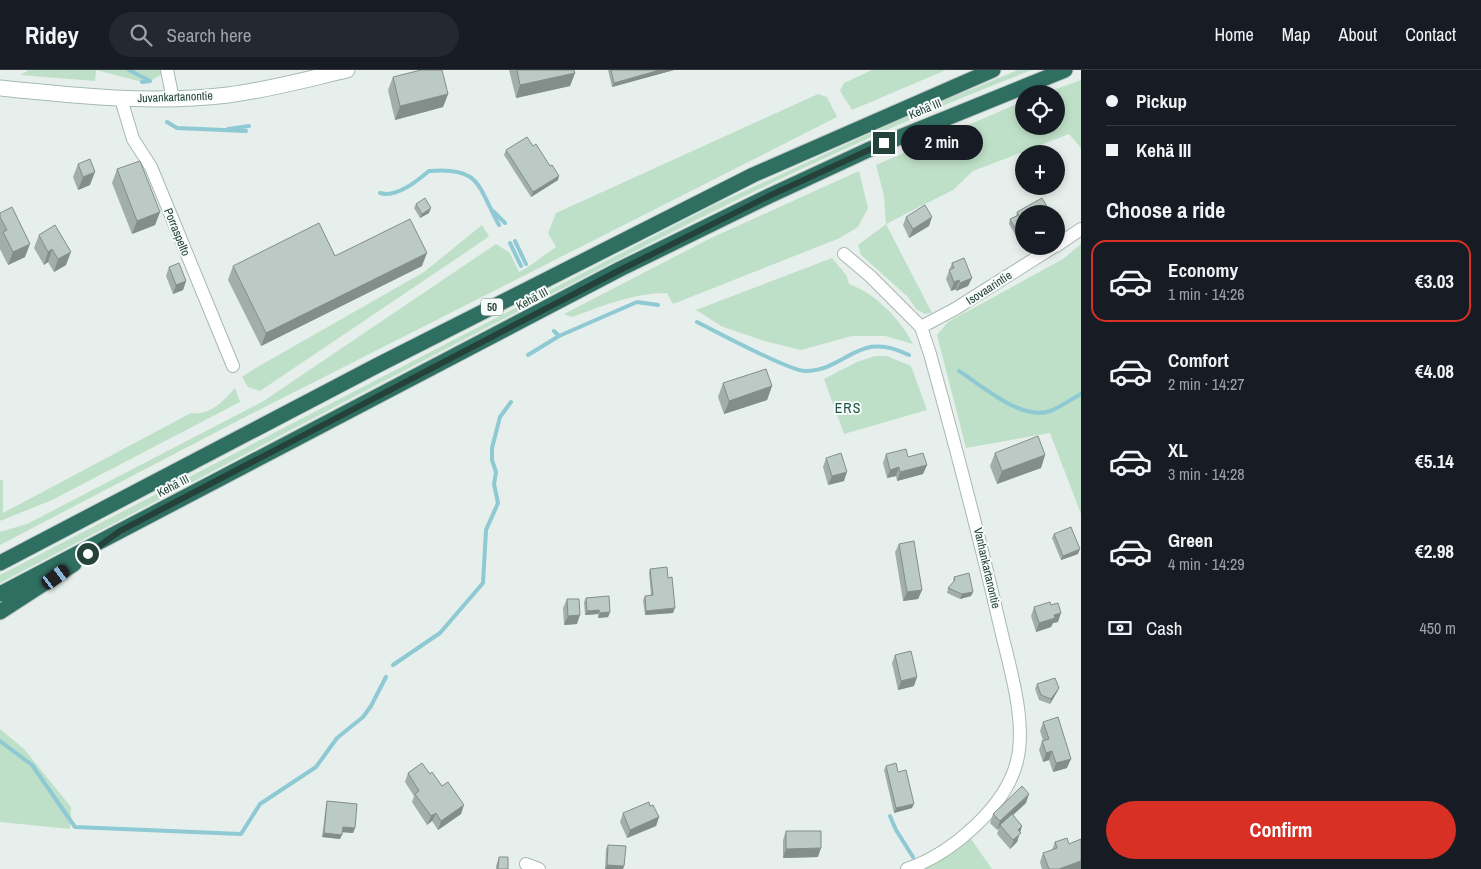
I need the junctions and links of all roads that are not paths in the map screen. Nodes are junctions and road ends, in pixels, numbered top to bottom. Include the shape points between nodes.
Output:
1 (167, 70) edge
2 (347, 70) edge
3 (993, 70) edge
4 (1064, 70) edge
5 (0, 88) edge
6 (121, 98) junction
7 (173, 99) junction
8 (1081, 229) edge
9 (1065, 240) edge
10 (844, 254) dead end
11 (1042, 255) edge
12 (921, 327) junction
13 (233, 366) dead end
14 (120, 531) junction
15 (0, 563) edge
16 (0, 594) edge
17 (0, 612) edge
18 (526, 864) dead end
19 (539, 869) edge
20 (908, 869) edge

1 - 7 street
2 - 7 main road, Juvankartanontie via 239,93
3 - 15 highway, Kehä III / 50 via 753,174
4 - 14 highway, Kehä III / 50 via 877,146 769,196 620,270
5 - 6 main road, Juvankartanontie
6 - 7 main road, Juvankartanontie
6 - 13 street, Porraspelto via 133,139 151,167
8 - 9 street, Isovaarintie
10 - 12 street, Vanhankartanontie
11 - 12 street, Isovaarintie via 955,310
12 - 20 street, Vanhankartanontie via 976,521 1012,676 1020,732 1018,760 1008,785 989,811 967,834 920,865
14 - 16 highway, Kehä III / 50
14 - 17 highway
18 - 19 street

